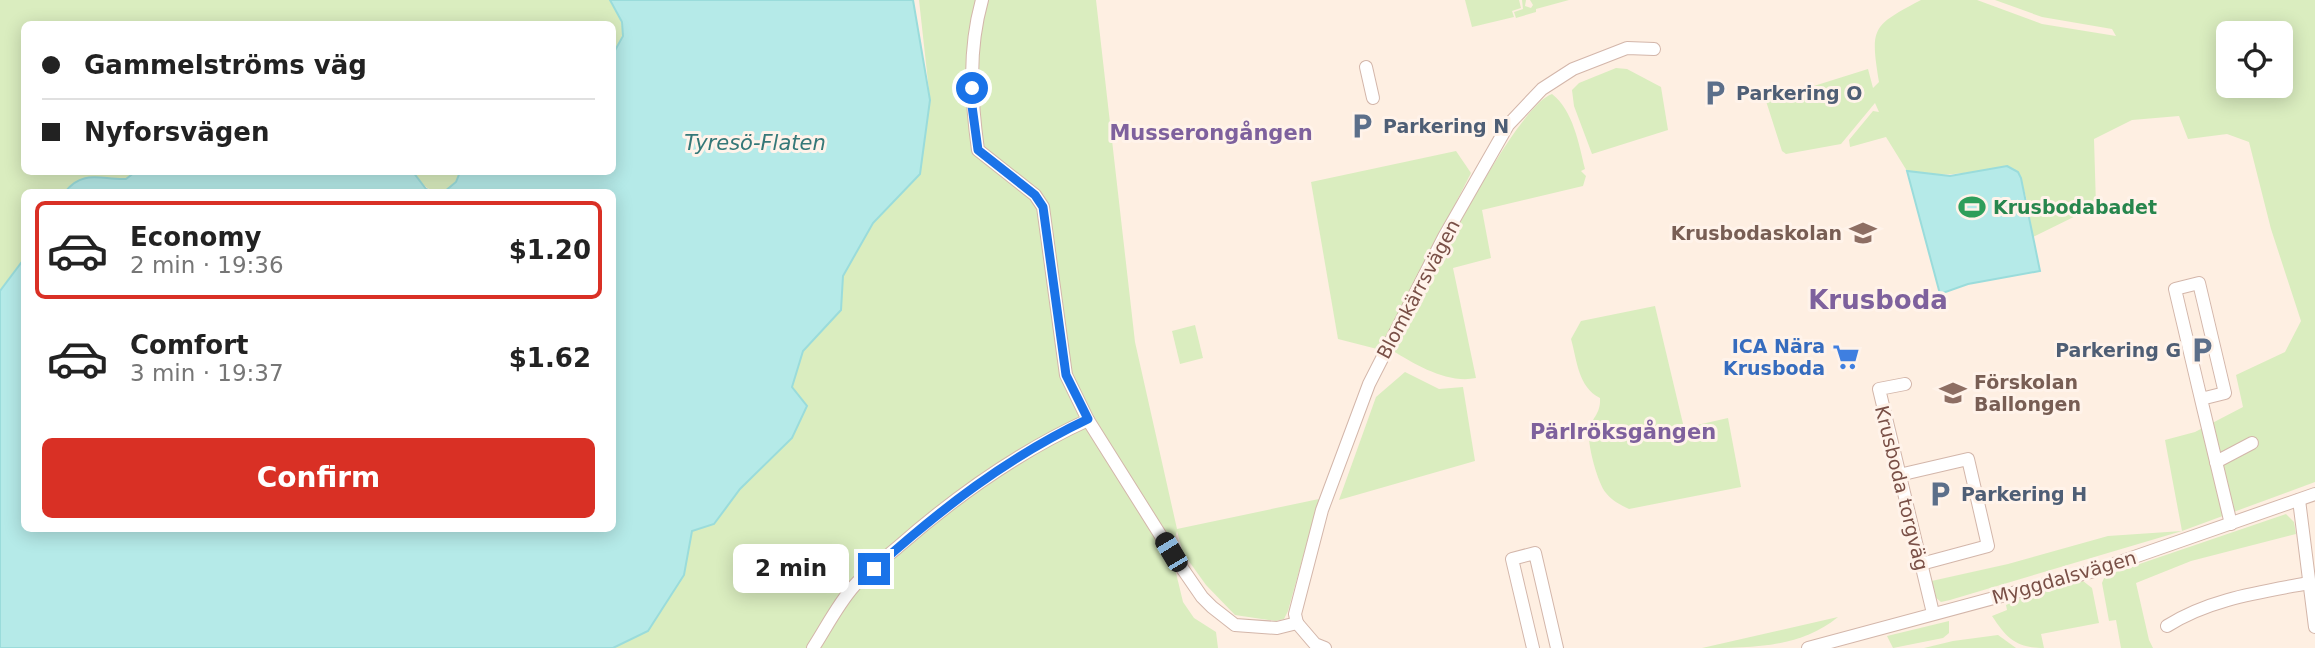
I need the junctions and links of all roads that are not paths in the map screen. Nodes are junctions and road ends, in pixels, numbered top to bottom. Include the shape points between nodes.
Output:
1 (982, 0) edge
2 (1654, 50) dead end
3 (1366, 68) dead end
4 (1373, 98) dead end
5 (1905, 384) dead end
6 (2201, 399) junction
7 (1088, 419) junction
8 (2252, 443) dead end
9 (2216, 462) junction
10 (1899, 475) junction
11 (2315, 494) edge
12 (2299, 500) junction
13 (2231, 524) junction
14 (1921, 564) junction
15 (2309, 583) junction
16 (1933, 613) junction
17 (1297, 624) junction
18 (2167, 626) dead end
19 (2315, 627) edge
20 (813, 648) edge
21 (1325, 648) edge
22 (1533, 648) edge
23 (1556, 648) edge
24 (1808, 648) edge

1 - 7 street via 971,50 978,150 1035,195 1043,207 1066,375
2 - 17 street, Blomkärrsvägen via 1627,48 1573,69 1523,107 1496,144 1369,384 1322,510
3 - 4 street
5 - 10 street, Krusboda torgväg via 1879,389
6 - 6 street via 2225,393 2199,283 2175,289
6 - 9 street
7 - 17 street via 1171,552 1212,607 1235,625 1277,628
7 - 20 street via 964,492 912,535 855,585
8 - 9 street
9 - 13 street
10 - 14 street, Krusboda torgväg
10 - 14 street via 1968,459 1988,546
11 - 12 street, Myggdalsvägen
12 - 13 street, Myggdalsvägen
12 - 15 street
13 - 16 street, Myggdalsvägen via 2094,571
14 - 16 street, Krusboda torgväg
15 - 18 street via 2240,596 2182,616
15 - 19 street
16 - 24 street, Myggdalsvägen
17 - 21 street
22 - 23 street via 1512,559 1535,553

